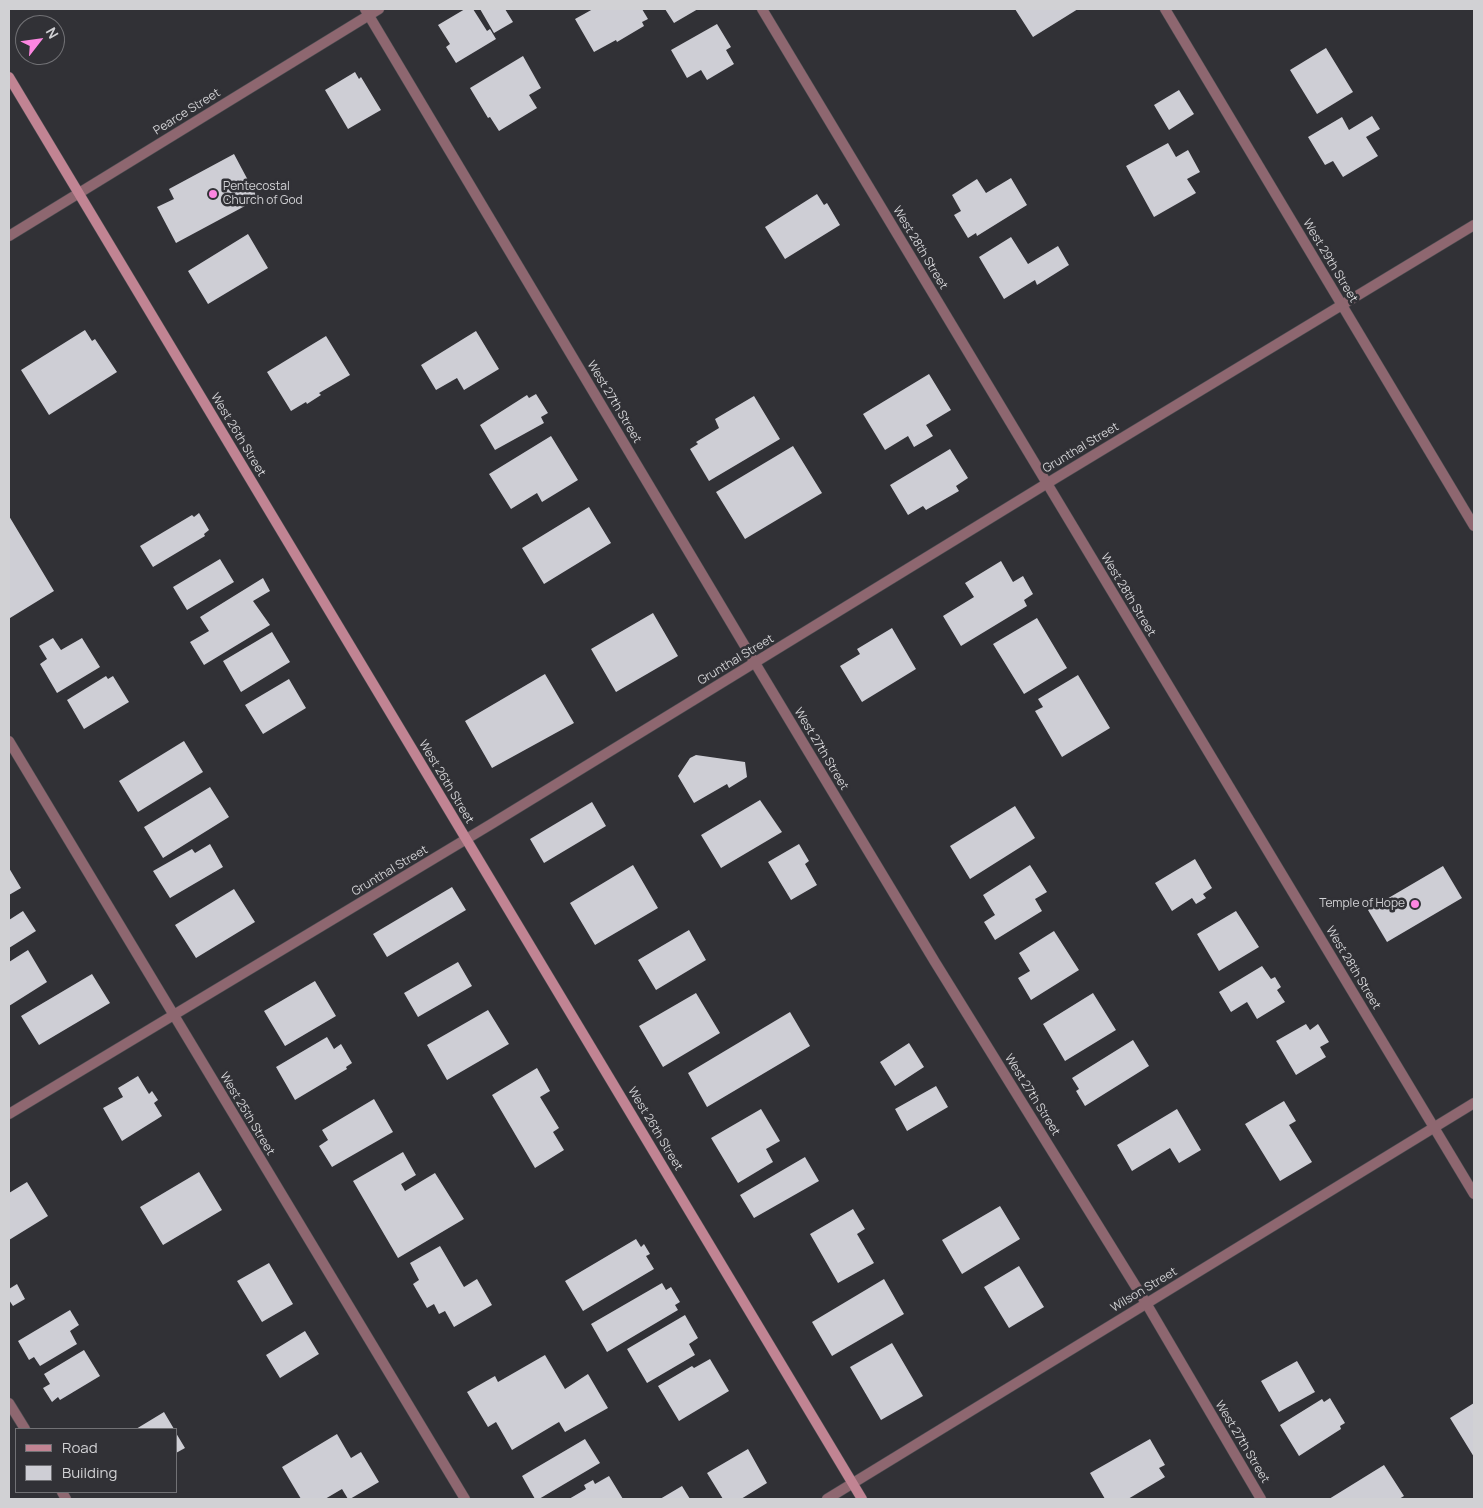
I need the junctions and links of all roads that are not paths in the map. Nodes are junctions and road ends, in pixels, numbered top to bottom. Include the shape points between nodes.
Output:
1 (379, 9) edge
2 (762, 9) edge
3 (1165, 9) edge
4 (367, 12) edge
5 (9, 77) edge
6 (78, 194) junction
7 (1474, 225) edge
8 (9, 236) edge
9 (1342, 304) junction
10 (1046, 484) junction
11 (1474, 526) edge
12 (755, 663) junction
13 (9, 741) edge
14 (466, 839) junction
15 (174, 1016) junction
16 (1474, 1103) edge
17 (9, 1114) edge
18 (1435, 1128) junction
19 (1474, 1194) edge
20 (1146, 1303) junction
21 (9, 1403) edge
22 (24, 1428) edge
23 (853, 1484) junction
24 (465, 1499) edge
25 (827, 1499) edge
26 (862, 1499) edge
27 (1262, 1499) edge

1 - 4 street, Pearce Street
2 - 10 street, West 28th Street
3 - 9 street, West 29th Street
4 - 6 street, Pearce Street
4 - 12 street, West 27th Street
5 - 6 main road, West 26th Street
6 - 8 street, Pearce Street
6 - 14 main road, West 26th Street
7 - 9 street, Grunthal Street
9 - 10 street, Grunthal Street
9 - 11 street, West 29th Street
10 - 12 street, Grunthal Street
10 - 18 street, West 28th Street
12 - 14 street, Grunthal Street
12 - 20 street, West 27th Street
13 - 15 street, West 25th Street
14 - 15 street, Grunthal Street
14 - 23 main road, West 26th Street
15 - 17 street, Grunthal Street
15 - 24 street, West 25th Street
16 - 18 street, Wilson Street
18 - 19 street, West 28th Street
18 - 20 street, Wilson Street
20 - 23 street, Wilson Street
20 - 27 street, West 27th Street
21 - 22 street
23 - 25 street, Wilson Street
23 - 26 main road, West 26th Street

